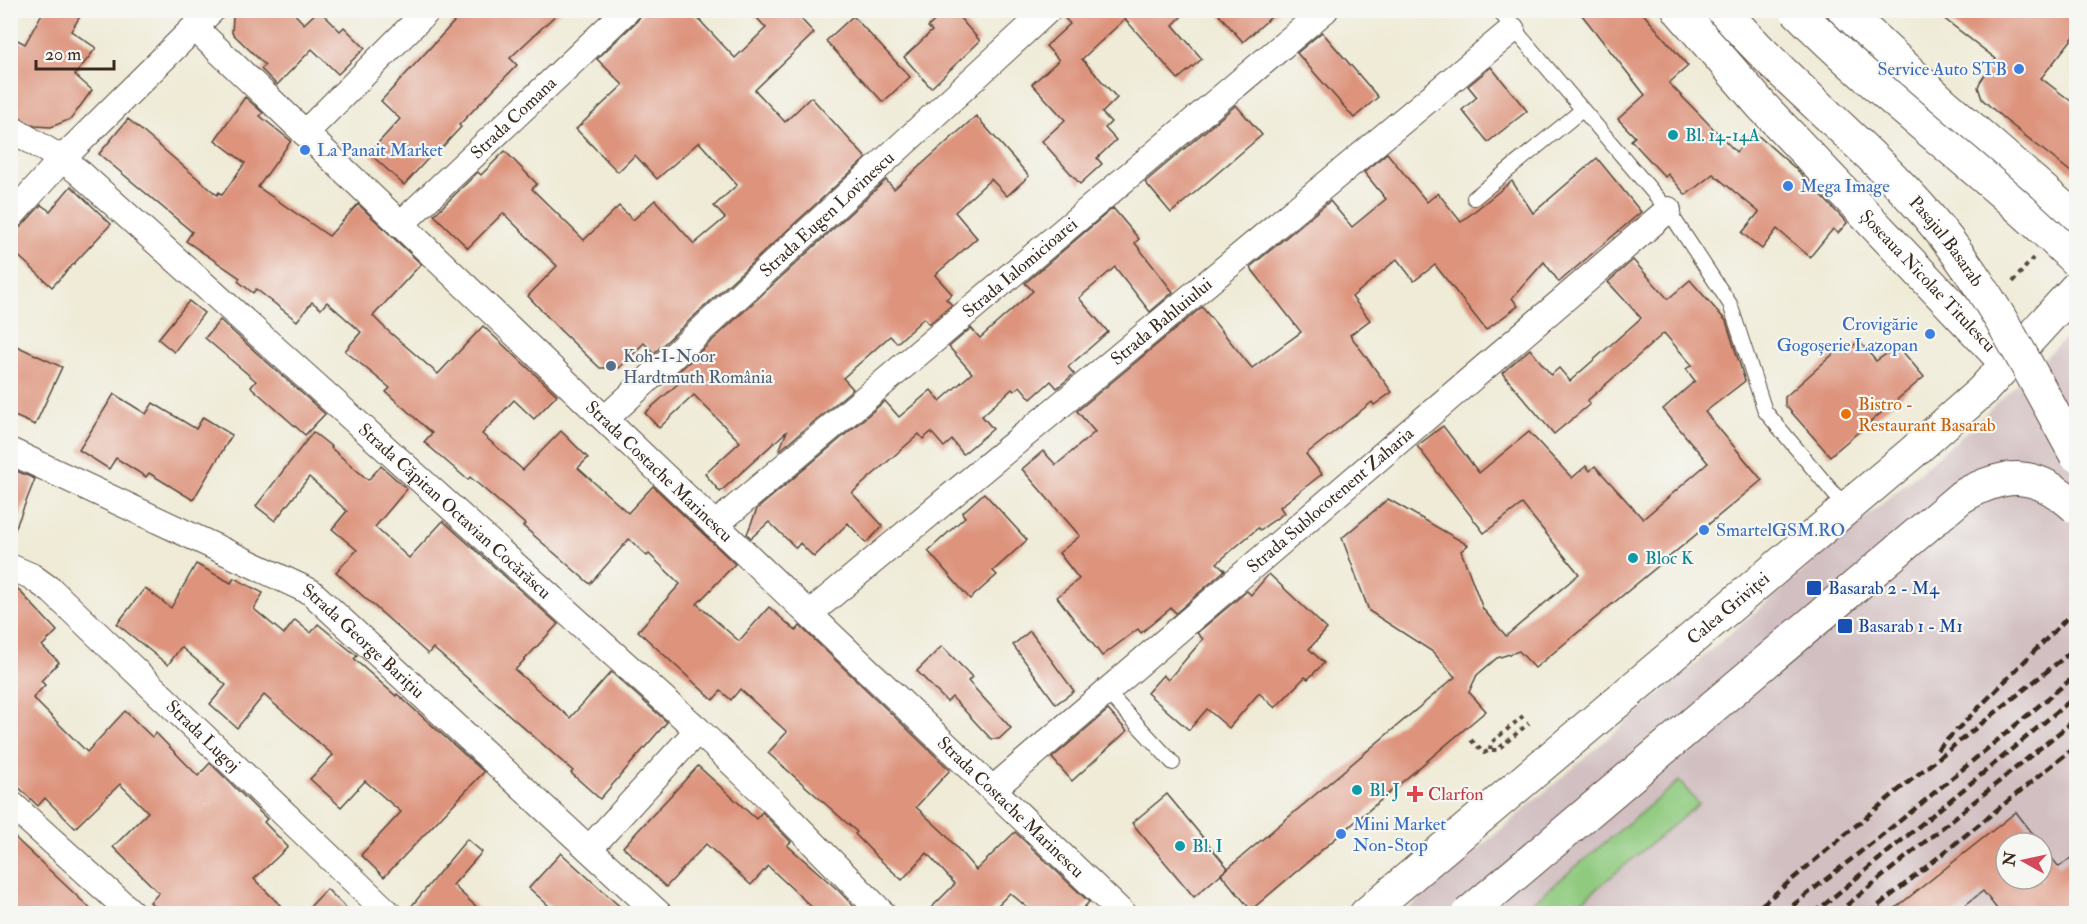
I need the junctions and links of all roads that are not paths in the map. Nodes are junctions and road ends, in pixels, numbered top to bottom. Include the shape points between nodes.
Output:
1 (428, 10) edge
2 (627, 10) edge
3 (1048, 10) edge
4 (1325, 10) edge
5 (1679, 10) edge
6 (1723, 10) edge
7 (1796, 10) edge
8 (1854, 14) edge
9 (204, 19) edge
10 (1505, 20) edge
11 (1582, 110) junction
12 (10, 128) edge
13 (305, 133) junction
14 (62, 159) junction
15 (1474, 198) dead end
16 (1668, 210) junction
17 (10, 217) edge
18 (2076, 219) edge
19 (400, 225) junction
20 (2076, 261) edge
21 (2076, 288) edge
22 (2007, 364) junction
23 (605, 419) junction
24 (10, 451) edge
25 (2076, 455) edge
26 (2076, 507) edge
27 (1846, 508) junction
28 (715, 525) junction
29 (10, 567) edge
30 (809, 614) junction
31 (1106, 691) junction
32 (698, 730) junction
33 (1173, 763) dead end
34 (993, 789) junction
35 (10, 803) edge
36 (589, 849) junction
37 (133, 914) edge
38 (389, 914) edge
39 (658, 914) edge
40 (883, 914) edge
41 (1123, 914) edge
42 (1366, 914) edge
43 (1468, 914) edge

1 - 13 street
2 - 19 street, Strada Comana
3 - 23 street, Strada Eugen Lovinescu
4 - 28 street, Strada Ialomicioarei
5 - 22 main road, Șoseaua Nicolae Titulescu via 1762,106
6 - 25 main road, Pasajul Basarab, bridge via 1763,55 1905,191 1947,240 2003,326
7 - 20 main road, bridge via 1875,86 2040,224
8 - 18 main road via 1943,103
9 - 13 street, Strada Costache Marinescu
9 - 14 street
10 - 11 lane
10 - 30 street, Strada Bahluiului
11 - 15 lane
11 - 16 lane
12 - 14 street, Strada Căpitan Octavian Cocărăscu
13 - 19 street, Strada Costache Marinescu
14 - 17 street
14 - 32 street, Strada Căpitan Octavian Cocărăscu
16 - 27 lane via 1730,304 1765,411
16 - 31 street, Strada Sublocotenent Zaharia
19 - 23 street, Strada Costache Marinescu
21 - 22 main road, Calea Griviței
22 - 27 main road, Calea Griviței via 1982,391
23 - 28 street, Strada Costache Marinescu
24 - 36 street, Strada George Barițiu via 311,592
26 - 43 main road, bridge via 2045,485 2024,479 2004,478 1960,496
27 - 42 main road, Calea Griviței
28 - 30 street, Strada Costache Marinescu
29 - 38 street, Strada Lugoj via 52,591
30 - 34 street, Strada Costache Marinescu
31 - 33 lane
31 - 34 street, Strada Sublocotenent Zaharia
32 - 36 street
32 - 40 street, Strada Căpitan Octavian Cocărăscu
34 - 41 street, Strada Costache Marinescu
35 - 37 street
36 - 39 street, Strada George Barițiu

